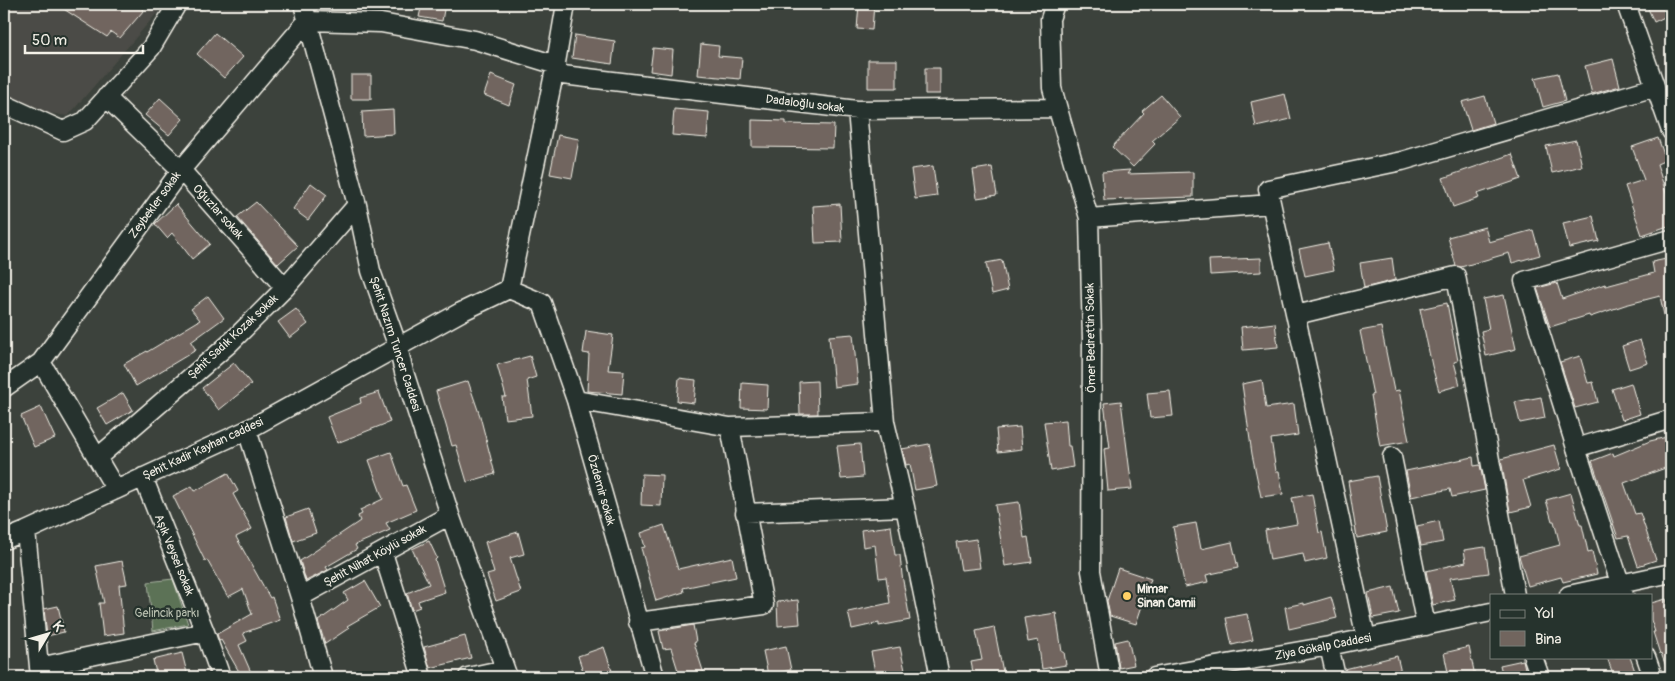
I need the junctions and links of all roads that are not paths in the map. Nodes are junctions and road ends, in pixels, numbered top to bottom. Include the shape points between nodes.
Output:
1 (177, 4) edge
2 (303, 4) edge
3 (566, 4) edge
4 (1054, 4) edge
5 (1626, 4) edge
6 (307, 21) junction
7 (555, 69) junction
8 (1656, 87) junction
9 (106, 97) junction
10 (4, 104) edge
11 (1057, 108) junction
12 (857, 110) junction
13 (1671, 132) edge
14 (181, 170) junction
15 (1271, 204) junction
16 (357, 205) junction
17 (1089, 218) junction
18 (1671, 239) edge
19 (285, 288) junction
20 (509, 289) junction
21 (1296, 315) junction
22 (398, 347) junction
23 (40, 362) junction
24 (4, 388) edge
25 (576, 400) junction
26 (1671, 419) edge
27 (885, 422) junction
28 (730, 427) junction
29 (247, 430) junction
30 (1576, 448) junction
31 (1392, 457) dead end
32 (97, 458) junction
33 (143, 477) junction
34 (116, 490) junction
35 (905, 507) junction
36 (745, 513) junction
37 (450, 515) junction
38 (26, 531) junction
39 (4, 540) edge
40 (383, 553) junction
41 (1671, 573) edge
42 (1622, 589) edge
43 (1515, 594) edge
44 (1579, 594) edge
45 (300, 597) junction
46 (1490, 612) edge
47 (638, 622) junction
48 (1426, 626) junction
49 (205, 632) junction
50 (1366, 638) junction
51 (1329, 646) junction
52 (1533, 658) edge
53 (1646, 658) edge
54 (39, 672) edge
55 (507, 673) edge
56 (221, 677) edge
57 (323, 677) edge
58 (422, 677) edge
59 (468, 677) edge
60 (655, 677) edge
61 (940, 677) edge
62 (1110, 677) edge
63 (1154, 677) edge
64 (1336, 677) edge
65 (1540, 677) edge
66 (1652, 677) edge

1 - 9 street via 151,48
2 - 6 street, Şehit Nazım Tuncer Caddesi
3 - 7 street
4 - 11 street, Ömer Bedrettin Sokak via 1050,29 1052,88
5 - 8 street
6 - 7 street, Dadaloğlu sokak via 380,23 475,40
6 - 14 street, Zeybekler sokak
6 - 16 street, Şehit Nazım Tuncer Caddesi
7 - 12 street, Dadaloğlu sokak
7 - 20 street
8 - 13 street
8 - 15 street via 1402,161 1268,189
9 - 10 street via 85,121 63,130
9 - 14 street, Oğuzlar sokak
11 - 12 street, Dadaloğlu sokak
11 - 17 street, Ömer Bedrettin Sokak
12 - 27 street
14 - 19 street, Oğuzlar sokak
14 - 23 street, Zeybekler sokak
15 - 17 street
15 - 21 street
16 - 19 street, Şehit Sadık Kozak sokak
16 - 22 street, Şehit Nazım Tuncer Caddesi via 371,271
17 - 62 street, Ömer Bedrettin Sokak via 1091,571
18 - 30 street via 1524,281
19 - 32 street, Şehit Sadık Kozak sokak via 229,344
20 - 22 street, Şehit Kadir Kayhan caddesi
20 - 25 street, Özdemir sokak via 542,303
21 - 43 street via 1456,276
21 - 50 street
22 - 29 street, Şehit Kadir Kayhan caddesi
22 - 37 street, Şehit Nazım Tuncer Caddesi
23 - 24 street, Zeybekler sokak
23 - 32 street
25 - 28 street
25 - 47 street, Özdemir sokak
26 - 30 street
27 - 28 street
27 - 35 street
28 - 36 street
29 - 33 street, Şehit Kadir Kayhan caddesi
29 - 45 street
30 - 42 street
31 - 48 street
32 - 34 street
33 - 34 street, Şehit Kadir Kayhan caddesi
33 - 49 street, Aşık Veysel sokak
34 - 38 street, Şehit Kadir Kayhan caddesi
35 - 36 street
35 - 61 street
36 - 47 street via 764,606
37 - 40 street, Şehit Nihat Köylü sokak
37 - 55 street, Şehit Nazım Tuncer Caddesi
38 - 39 street, Şehit Kadir Kayhan caddesi
38 - 54 street
40 - 45 street, Şehit Nihat Köylü sokak
40 - 58 street
41 - 42 street
42 - 44 street
45 - 57 street
46 - 48 street, Ziya Gökalp Caddesi
47 - 60 street, Özdemir sokak
48 - 50 street, Ziya Gökalp Caddesi
49 - 54 street
49 - 56 street
50 - 51 street, Ziya Gökalp Caddesi
51 - 63 street, Ziya Gökalp Caddesi
51 - 64 street
52 - 65 street
53 - 66 street
55 - 59 street

